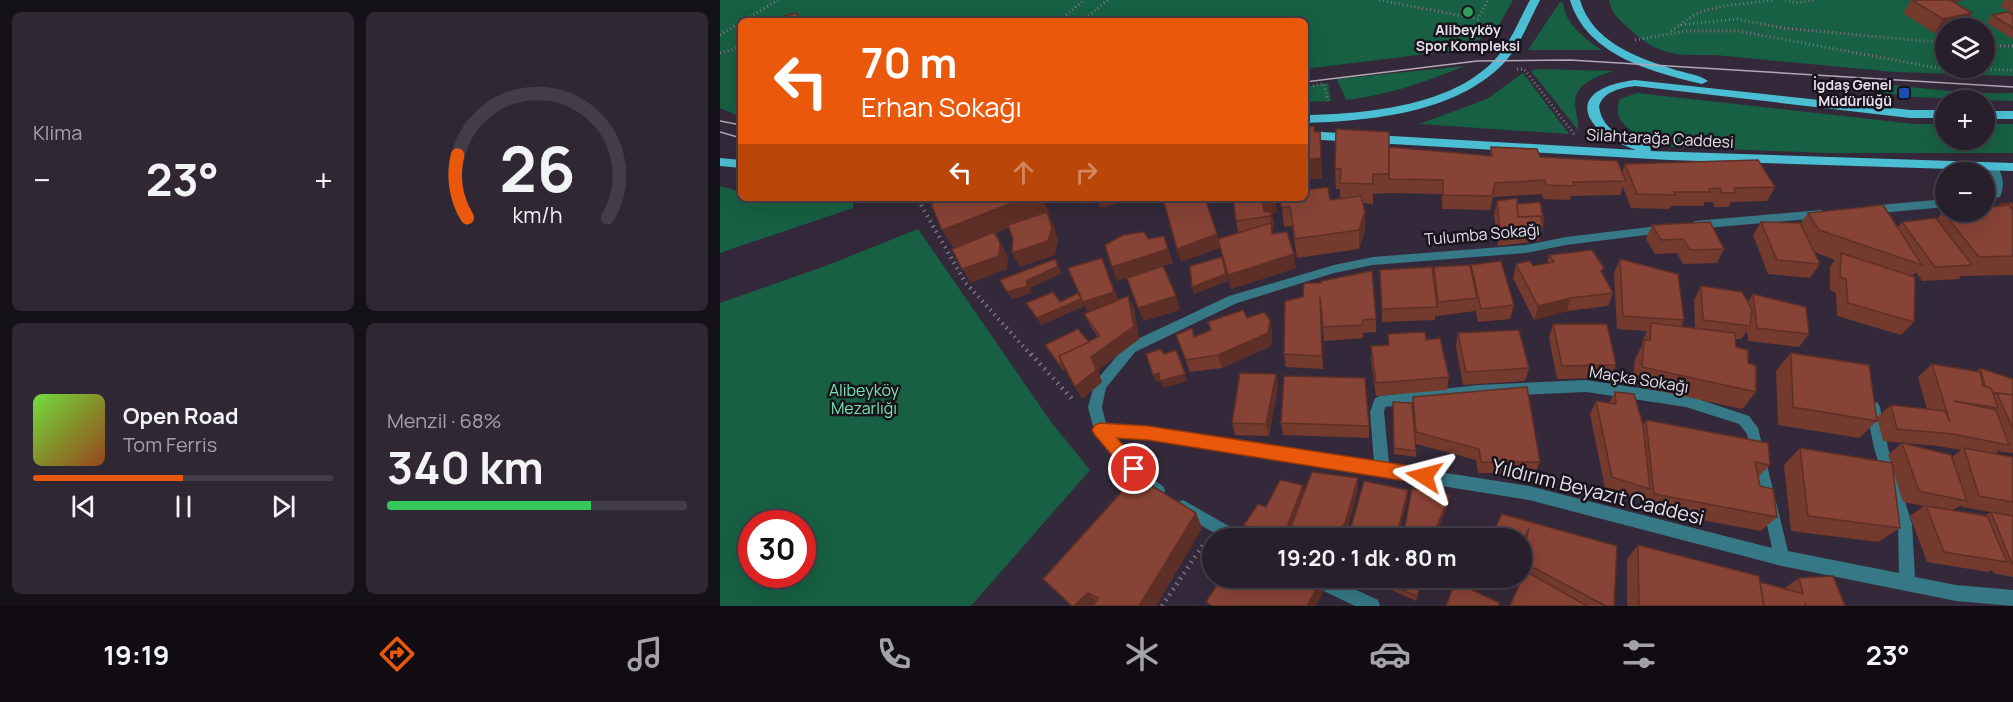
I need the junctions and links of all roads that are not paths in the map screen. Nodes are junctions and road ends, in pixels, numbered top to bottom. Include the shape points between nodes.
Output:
1 (1535, 0) edge
2 (1575, 0) edge
3 (1763, 95) junction
4 (1935, 114) edge
5 (1995, 115) edge
6 (2013, 115) edge
7 (1308, 119) edge
8 (1308, 135) edge
9 (1669, 156) junction
10 (720, 162) edge
11 (738, 164) edge
12 (1935, 165) edge
13 (1995, 167) edge
14 (2013, 167) edge
15 (1995, 172) edge
16 (1995, 194) edge
17 (1935, 204) edge
18 (1854, 211) edge
19 (1831, 213) edge
20 (1871, 393) edge
21 (1103, 433) junction
22 (1382, 469) junction
23 (1214, 528) edge
24 (1782, 558) junction
25 (1907, 583) junction
26 (1335, 588) edge
27 (2013, 598) edge
28 (1372, 606) edge

1 - 7 main road via 1505,54 1494,67 1466,86 1421,103 1370,115
2 - 3 main road via 1581,18 1611,46 1661,70
3 - 4 main road
3 - 9 main road via 1635,83 1606,88 1598,95 1594,105 1600,126 1624,141
5 - 6 main road
8 - 9 main road, Silahtarağa Caddesi
9 - 12 main road, Silahtarağa Caddesi
10 - 11 main road
13 - 14 main road, Silahtarağa Caddesi
15 - 16 street
17 - 18 street
19 - 21 street, Tulumba Sokağı via 1744,219 1526,249 1373,261 1233,299 1131,348 1100,387 1095,407
20 - 25 street via 1881,448 1905,524
21 - 22 street, Yıldırım Beyazıt Caddesi via 1148,433
21 - 23 street via 1149,485
22 - 24 street, Yıldırım Beyazıt Caddesi via 1529,493
22 - 24 street, Maçka Sokağı via 1377,412 1380,402 1395,398 1586,386 1686,401 1744,420 1753,432
24 - 25 street, Yıldırım Beyazıt Caddesi
25 - 27 street, Yıldırım Beyazıt Caddesi via 1956,593
26 - 28 street

